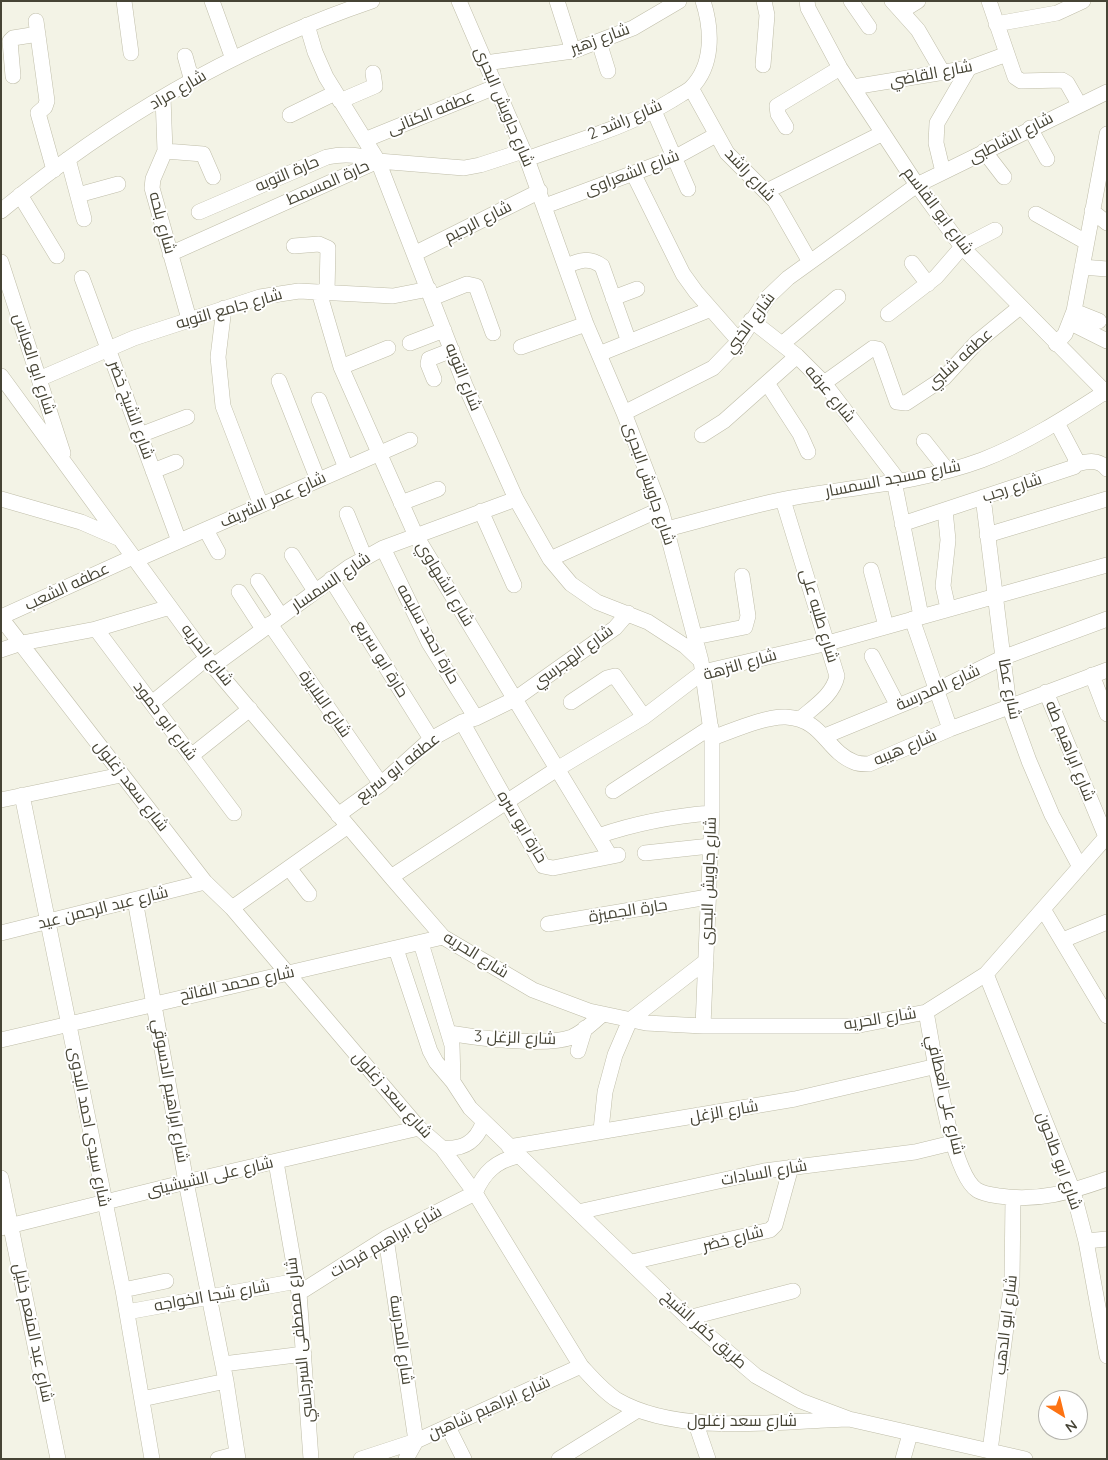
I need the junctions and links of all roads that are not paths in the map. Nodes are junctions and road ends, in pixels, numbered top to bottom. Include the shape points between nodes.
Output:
1 (124, 1) edge
2 (212, 1) edge
3 (372, 1) edge
4 (459, 1) edge
5 (557, 1) edge
6 (679, 1) edge
7 (703, 1) edge
8 (764, 1) edge
9 (851, 1) edge
10 (918, 1) edge
11 (989, 1) edge
12 (1083, 1) edge
13 (812, 4) edge
14 (897, 6) edge
15 (331, 8) edge
16 (996, 24) junction
17 (307, 25) junction
18 (869, 27) dead end
19 (599, 42) junction
20 (573, 51) junction
21 (131, 53) dead end
22 (1007, 54) junction
23 (185, 56) dead end
24 (233, 59) junction
25 (485, 63) junction
26 (763, 65) dead end
27 (840, 68) junction
28 (969, 68) junction
29 (608, 70) dead end
30 (373, 73) dead end
31 (943, 73) junction
32 (13, 76) dead end
33 (192, 81) junction
34 (496, 87) junction
35 (691, 88) junction
36 (853, 88) junction
37 (1107, 92) edge
38 (163, 97) junction
39 (337, 97) junction
40 (1079, 104) junction
41 (654, 111) junction
42 (290, 115) dead end
43 (786, 127) dead end
44 (1030, 128) junction
45 (883, 133) junction
46 (1107, 134) edge
47 (716, 135) junction
48 (367, 139) junction
49 (165, 151) junction
50 (984, 151) junction
51 (525, 155) junction
52 (68, 158) junction
53 (674, 158) junction
54 (1047, 158) dead end
55 (378, 161) junction
56 (54, 170) junction
57 (943, 172) junction
58 (633, 173) junction
59 (213, 177) dead end
60 (1004, 177) dead end
61 (1102, 178) edge
62 (118, 184) dead end
63 (917, 185) junction
64 (688, 189) dead end
65 (540, 191) junction
66 (767, 191) junction
67 (20, 195) junction
68 (78, 195) junction
69 (545, 206) junction
70 (1, 211) edge
71 (1092, 211) junction
72 (199, 212) dead end
73 (1036, 214) dead end
74 (84, 219) dead end
75 (1107, 223) edge
76 (995, 230) dead end
77 (1086, 242) junction
78 (294, 246) dead end
79 (962, 248) junction
80 (416, 253) junction
81 (170, 254) junction
82 (57, 256) dead end
83 (810, 262) junction
84 (912, 263) dead end
85 (566, 266) junction
86 (1082, 267) junction
87 (1107, 269) edge
88 (3, 270) edge
89 (82, 278) dead end
90 (928, 284) junction
91 (637, 289) dead end
92 (323, 292) junction
93 (431, 294) junction
94 (838, 297) dead end
95 (613, 298) junction
96 (1020, 307) junction
97 (224, 308) junction
98 (711, 309) junction
99 (888, 314) dead end
100 (1073, 317) junction
101 (189, 319) junction
102 (751, 320) junction
103 (1099, 321) dead end
104 (586, 324) junction
105 (444, 330) junction
106 (493, 333) dead end
107 (739, 341) junction
108 (1107, 341) edge
109 (629, 342) junction
110 (410, 343) dead end
111 (782, 344) junction
112 (1056, 344) junction
113 (521, 347) dead end
114 (108, 348) junction
115 (388, 348) dead end
116 (452, 350) junction
117 (599, 354) junction
118 (797, 356) junction
119 (341, 367) junction
120 (1, 376) edge
121 (39, 379) junction
122 (434, 379) dead end
123 (279, 381) dead end
124 (768, 383) junction
125 (824, 383) junction
126 (1106, 393) edge
127 (319, 400) dead end
128 (624, 413) junction
129 (187, 417) dead end
130 (1057, 423) junction
131 (140, 434) junction
132 (702, 435) dead end
133 (410, 440) dead end
134 (924, 441) dead end
135 (808, 452) dead end
136 (379, 454) junction
137 (176, 462) dead end
138 (1077, 464) junction
139 (67, 467) junction
140 (346, 468) junction
141 (947, 470) junction
142 (1107, 470) edge
143 (153, 471) junction
144 (318, 480) junction
145 (896, 480) junction
146 (438, 489) dead end
147 (983, 498) junction
148 (1, 499) edge
149 (516, 499) junction
150 (1107, 499) edge
151 (783, 500) junction
152 (401, 503) junction
153 (261, 505) junction
154 (661, 509) junction
155 (945, 510) junction
156 (481, 511) junction
157 (347, 514) dead end
158 (902, 524) junction
159 (667, 529) junction
160 (206, 530) junction
161 (987, 535) junction
162 (416, 536) junction
163 (120, 538) junction
164 (179, 542) junction
165 (383, 548) junction
166 (218, 552) dead end
167 (292, 556) dead end
168 (365, 558) junction
169 (135, 559) junction
170 (550, 559) junction
171 (1107, 565) edge
172 (871, 570) dead end
173 (742, 576) dead end
174 (331, 579) junction
175 (258, 581) dead end
176 (514, 585) dead end
177 (315, 591) junction
178 (239, 592) dead end
179 (995, 595) junction
180 (170, 607) junction
181 (948, 608) junction
182 (628, 613) junction
183 (917, 617) junction
184 (1, 618) edge
185 (1107, 619) edge
186 (271, 623) junction
187 (886, 626) junction
188 (96, 630) junction
189 (695, 636) junction
190 (22, 643) junction
191 (828, 643) junction
192 (1, 650) edge
193 (872, 656) dead end
194 (1002, 658) junction
195 (210, 662) junction
196 (702, 667) junction
197 (1107, 670) edge
198 (1092, 675) junction
199 (937, 690) junction
200 (1046, 692) junction
201 (515, 699) junction
202 (571, 702) dead end
203 (152, 703) junction
204 (898, 706) junction
205 (1009, 706) junction
206 (250, 709) junction
207 (1107, 714) edge
208 (644, 717) junction
209 (800, 719) junction
210 (468, 720) junction
211 (950, 729) junction
212 (711, 733) junction
213 (825, 736) junction
214 (431, 739) junction
215 (191, 756) junction
216 (557, 769) junction
217 (121, 775) junction
218 (381, 784) junction
219 (614, 791) dead end
220 (22, 795) junction
221 (1, 800) edge
222 (506, 802) junction
223 (234, 813) dead end
224 (712, 813) junction
225 (343, 821) junction
226 (598, 836) junction
227 (1106, 837) edge
228 (710, 846) junction
229 (645, 854) dead end
230 (614, 856) joint
231 (1080, 867) junction
232 (289, 868) junction
233 (391, 877) junction
234 (205, 882) junction
235 (309, 894) dead end
236 (708, 898) junction
237 (135, 900) junction
238 (232, 908) junction
239 (1043, 909) junction
240 (48, 921) junction
241 (1107, 922) edge
242 (548, 924) dead end
243 (1, 933) edge
244 (443, 936) junction
245 (1063, 940) junction
246 (421, 943) junction
247 (396, 949) junction
248 (706, 962) junction
249 (286, 974) junction
250 (986, 974) junction
251 (154, 1002) junction
252 (1105, 1008) edge
253 (926, 1012) junction
254 (602, 1014) junction
255 (630, 1020) junction
256 (68, 1023) junction
257 (703, 1026) junction
258 (585, 1028) junction
259 (449, 1033) junction
260 (1, 1040) edge
261 (578, 1051) dead end
262 (937, 1066) junction
263 (453, 1082) junction
264 (484, 1123) junction
265 (419, 1128) junction
266 (601, 1130) junction
267 (952, 1144) junction
268 (442, 1148) junction
269 (514, 1152) junction
270 (276, 1162) junction
271 (790, 1167) junction
272 (1, 1178) edge
273 (1107, 1179) edge
274 (186, 1182) junction
275 (1073, 1191) junction
276 (474, 1193) junction
277 (1013, 1198) junction
278 (104, 1202) junction
279 (578, 1212) junction
280 (6, 1227) edge
281 (386, 1238) junction
282 (1107, 1239) edge
283 (1086, 1241) junction
284 (632, 1262) junction
285 (166, 1280) dead end
286 (298, 1287) junction
287 (123, 1290) junction
288 (793, 1291) dead end
289 (210, 1296) junction
290 (127, 1312) junction
291 (688, 1318) junction
292 (1103, 1321) edge
293 (304, 1354) junction
294 (1107, 1356) edge
295 (223, 1364) junction
296 (581, 1366) junction
297 (226, 1381) junction
298 (142, 1399) junction
299 (638, 1410) junction
300 (849, 1419) junction
301 (696, 1424) junction
302 (448, 1427) junction
303 (910, 1434) junction
304 (416, 1442) junction
305 (990, 1451) junction
306 (237, 1457) edge
307 (1022, 1458) edge
308 (58, 1459) edge
309 (152, 1459) edge
310 (218, 1459) edge
311 (311, 1459) edge
312 (361, 1459) edge
313 (406, 1459) edge
314 (464, 1459) edge
315 (558, 1459) edge
316 (708, 1459) edge
317 (903, 1459) edge

1 - 21 street
2 - 24 street
3 - 15 street, شارع مراد
4 - 25 street, شارع جاويش البحرى
5 - 20 street
6 - 19 street, شارع زهير via 633,28
7 - 35 street, شارع راشد 2 via 709,20 710,44 704,67
8 - 26 street via 768,15
9 - 18 street
10 - 14 street
11 - 16 street
12 - 16 street via 1057,13
13 - 27 street, شارع ابو القاسم
14 - 31 street via 918,30
15 - 17 street, شارع مراد
16 - 22 street
17 - 24 street, شارع مراد
17 - 39 street, شارع التوبه via 315,52
19 - 20 street, شارع زهير
19 - 29 street
20 - 25 street, شارع زهير
22 - 28 street, شارع القاضي
22 - 40 street via 1015,77 1021,81 1062,80 1068,83
23 - 33 street
24 - 33 street, شارع مراد
25 - 34 street, شارع جاويش البحرى
27 - 36 street, شارع ابو القاسم
27 - 43 street via 777,106
28 - 31 street, شارع القاضي
28 - 57 street via 937,123 936,143
30 - 39 street via 375,86
31 - 36 street, شارع القاضي
32 - 56 street via 10,41 37,27 47,101 38,112
33 - 38 street, شارع مراد
34 - 48 street, عطفه الكنانى
34 - 51 street, شارع جاويش البحرى
35 - 41 street, شارع راشد 2
35 - 47 street, شارع راشد
36 - 45 street, شارع ابو القاسم
37 - 40 street, شارع الشاطبى
38 - 49 street, شارع بلحه
38 - 52 street, شارع مراد
39 - 42 street
39 - 48 street, شارع التوبه
40 - 44 street, شارع الشاطبى
41 - 51 street, شارع راشد 2
41 - 53 street
44 - 50 street, شارع الشاطبى
44 - 54 street
45 - 63 street, شارع ابو القاسم
45 - 66 street
46 - 61 street
47 - 53 street, شارع الشعراوى
47 - 66 street, شارع راشد via 741,169
48 - 55 street, شارع التوبه
49 - 59 street via 203,154
49 - 81 street, شارع بلحه via 152,188
50 - 57 street, شارع الشاطبى
50 - 60 street
51 - 55 street, حارة المسمط via 464,168
51 - 65 street, شارع جاويش البحرى
52 - 56 street, شارع مراد
52 - 68 street
53 - 58 street, شارع الشعراوى
53 - 64 street
55 - 72 street, حارة التوبه via 362,155 327,157
55 - 80 street, شارع التوبه
55 - 81 street, حارة المسمط
56 - 67 street, شارع مراد
57 - 63 street, شارع الشاطبى
58 - 69 street, شارع الشعراوى
58 - 98 street via 683,274
61 - 71 street
62 - 68 street
63 - 79 street, شارع ابو القاسم
63 - 83 street, شارع الخبي
65 - 69 street, شارع جاويش البحرى
65 - 80 street, شارع الرحيم
66 - 83 street, شارع راشد
67 - 70 street, شارع مراد
67 - 82 street
68 - 74 street
69 - 85 street, شارع جاويش البحرى
71 - 75 street
71 - 77 street
73 - 77 street
76 - 79 street
77 - 86 street
78 - 92 street, شارع الشهاوي via 319,244 328,248
79 - 90 street
79 - 96 street, شارع ابو القاسم
80 - 93 street, شارع التوبه
81 - 101 street, شارع بلحه
83 - 102 street, شارع الخبي via 781,284
84 - 90 street
85 - 95 street via 582,260 593,260 602,266
85 - 104 street, شارع جاويش البحرى
86 - 87 street
86 - 100 street
88 - 121 street, شارع ابو العباس
89 - 114 street, شارع الشيخ خضر
90 - 99 street
91 - 95 street
92 - 93 street, شارع جامع التوبه via 393,296
92 - 97 street, شارع جامع التوبه via 280,293
92 - 119 street, شارع الشهاوي
93 - 105 street, شارع التوبه
93 - 106 street, شارع جامع التوبه via 467,284 476,286
94 - 111 street
95 - 109 street
96 - 112 street, شارع ابو القاسم
96 - 125 street, عطفه شلبي via 968,350 944,378 906,403 897,402 878,349 873,348
97 - 101 street, شارع جامع التوبه
97 - 153 street via 218,358 223,406
98 - 107 street
98 - 109 street
100 - 103 street
100 - 108 street
100 - 112 street
101 - 114 street, شارع جامع التوبه
102 - 107 street, شارع الخبي
102 - 111 street, شارع عرفه
104 - 113 street
104 - 117 street, شارع جاويش البحرى
105 - 110 street
105 - 116 street, شارع التوبه
107 - 128 street, شارع الخبي via 712,368
109 - 117 street
111 - 118 street, شارع عرفه
112 - 126 street, شارع ابو القاسم
114 - 121 street, شارع جامع التوبه
114 - 131 street, شارع الشيخ خضر
115 - 119 street
116 - 122 street via 428,361
116 - 149 street, شارع التوبه
117 - 128 street, شارع جاويش البحرى
118 - 124 street
118 - 125 street, شارع عرفه
119 - 136 street, شارع الشهاوي
120 - 139 street, شارع الحريه
121 - 139 street, شارع ابو العباس
123 - 144 street
124 - 132 street via 724,421
124 - 135 street
125 - 145 street, شارع عرفه
126 - 130 street, شارع مسجد السمسار
127 - 140 street
128 - 154 street, شارع جاويش البحرى
129 - 131 street
130 - 138 street
130 - 141 street, شارع مسجد السمسار via 1024,442
131 - 143 street, شارع الشيخ خضر
133 - 136 street, شارع عمر الشريف
134 - 141 street
136 - 140 street, شارع عمر الشريف
136 - 152 street, شارع الشهاوي
137 - 143 street
138 - 142 street via 1090,460
138 - 147 street, شارع رجب
139 - 163 street, شارع الحريه
140 - 144 street, شارع عمر الشريف
141 - 145 street, شارع مسجد السمسار
143 - 164 street, شارع الشيخ خضر
144 - 153 street, شارع عمر الشريف
145 - 151 street, شارع مسجد السمسار
145 - 158 street
146 - 152 street
147 - 155 street, شارع رجب
147 - 161 street, شارع عطا
148 - 163 street via 73,519
149 - 156 street, شارع السمسار
149 - 170 street, شارع التوبه
150 - 161 street
151 - 159 street, شارع مسجد السمسار
151 - 191 street, شارع طلبه على
152 - 162 street, شارع الشهاوي
153 - 160 street, شارع عمر الشريف
154 - 159 street, شارع جاويش البحرى
154 - 170 street
155 - 158 street, شارع رجب
155 - 181 street via 948,540 943,586
156 - 162 street, شارع السمسار
156 - 176 street
157 - 168 street
158 - 183 street
159 - 189 street, شارع جاويش البحرى
160 - 164 street, شارع عمر الشريف
160 - 166 street
161 - 179 street, شارع عطا
162 - 165 street, شارع السمسار
162 - 201 street, شارع الشهاوي
163 - 169 street, شارع الحريه
164 - 169 street, شارع عمر الشريف
165 - 168 street, شارع السمسار
165 - 210 street, حارة احمد سليمه
167 - 177 street
168 - 174 street, شارع السمسار
169 - 180 street, شارع الحريه
169 - 184 street, عطفه الشعب
170 - 182 street, شارع التوبه via 571,584 598,602
171 - 179 street, شارع النزهة
172 - 187 street
173 - 189 street via 748,616 745,627
174 - 177 street, شارع السمسار
174 - 214 street, حارة ابو سريع
175 - 186 street
177 - 186 street, شارع السمسار
178 - 186 street
179 - 181 street, شارع النزهة
179 - 194 street, شارع عطا
180 - 188 street
180 - 195 street, شارع الحريه
181 - 183 street, شارع النزهة
182 - 196 street, شارع التوبه via 667,633
182 - 201 street, شارع الهجرسي via 615,628
183 - 187 street, شارع النزهة
183 - 199 street
184 - 190 street, شارع سعد زغلول
185 - 194 street, شارع المدرسة
186 - 195 street, شارع السمسار
186 - 218 street, شارع البلايزة
187 - 191 street, شارع النزهة
188 - 190 street
188 - 203 street, شارع ابو حمود
189 - 196 street, شارع جاويش البحرى
190 - 192 street
190 - 217 street, شارع سعد زغلول
191 - 196 street, شارع النزهة
191 - 209 street, شارع طلبه على via 837,676 835,686
193 - 204 street
194 - 199 street, شارع المدرسة
194 - 205 street, شارع عطا
195 - 203 street, شارع السمسار
195 - 206 street, شارع الحريه
196 - 208 street, شارع النزهة
196 - 212 street, شارع جاويش البحرى
197 - 198 street, شارع هيبه
198 - 200 street, شارع هيبه
198 - 207 street
199 - 204 street, شارع المدرسة
199 - 211 street
200 - 205 street, شارع هيبه
200 - 227 street, شارع ابراهيم طه
201 - 210 street, عطفه ابو سريع
201 - 216 street, شارع الشهاوي
202 - 208 street via 615,676
203 - 215 street, شارع ابو حمود
204 - 213 street, شارع المدرسة
205 - 211 street, شارع هيبه
205 - 231 street, شارع عطا via 1052,815
206 - 215 street
206 - 225 street, شارع الحريه
208 - 216 street, شارع النزهة
209 - 212 street via 784,717
209 - 213 street, شارع هيبه
210 - 214 street, عطفه ابو سريع
210 - 222 street, حارة ابو سره
211 - 213 street, شارع هيبه via 869,764 855,763
212 - 219 street
212 - 224 street, شارع جاويش البحرى
214 - 218 street, عطفه ابو سريع
215 - 223 street, شارع ابو حمود
216 - 222 street, شارع النزهة
216 - 226 street, شارع الشهاوي
217 - 220 street
217 - 234 street, شارع سعد زغلول
218 - 225 street, عطفه ابو سريع
220 - 221 street
220 - 240 street, شارع سيدى احمد البدوى
222 - 230 street, حارة ابو سره via 543,866 548,868
222 - 233 street, شارع النزهة
224 - 226 street via 673,816
224 - 228 street, شارع جاويش البحرى
225 - 232 street, عطفه ابو سريع
225 - 233 street, شارع الحريه
226 - 230 street, شارع الشهاوي
227 - 231 street, شارع الحريه
228 - 229 street
228 - 236 street, شارع جاويش البحرى
231 - 239 street, شارع الحريه
232 - 235 street
232 - 238 street, عطفه ابو سريع
233 - 244 street, شارع الحريه
234 - 237 street, شارع عبد الرحمن عيد
234 - 238 street, شارع سعد زغلول
236 - 242 street, حارة الجميزة
236 - 248 street, شارع جاويش البحرى
237 - 240 street, شارع عبد الرحمن عيد
237 - 251 street, شارع ابراهيم الدسوقي
238 - 249 street, شارع سعد زغلول
239 - 245 street
239 - 250 street, شارع الحريه
240 - 243 street, شارع عبد الرحمن عيد
240 - 256 street, شارع سيدى احمد البدوى
241 - 245 street
244 - 246 street, شارع محمد الفاتح
244 - 254 street, شارع الحريه via 533,990
245 - 252 street
246 - 247 street, شارع محمد الفاتح
246 - 259 street
247 - 249 street, شارع محمد الفاتح
247 - 263 street, طريق كفر الشيخ via 430,1051
248 - 255 street
248 - 257 street, شارع جاويش البحرى
249 - 251 street, شارع محمد الفاتح
249 - 265 street, شارع سعد زغلول
250 - 253 street, شارع الحريه
250 - 275 street, شارع ابو طاحون
251 - 256 street, شارع محمد الفاتح
251 - 274 street, شارع ابراهيم الدسوقي
253 - 257 street, شارع الحريه via 855,1026
253 - 262 street, شارع على العطافي
254 - 255 street, شارع الحريه
254 - 258 street, شارع الزغل 3
255 - 257 street, شارع الحريه
255 - 266 street via 615,1054 605,1092
256 - 260 street, شارع محمد الفاتح
256 - 278 street, شارع سيدى احمد البدوى
258 - 259 street, شارع الزغل 3 via 560,1040 498,1040
258 - 261 street
259 - 263 street via 454,1058
262 - 266 street, شارع الزغل via 786,1101
262 - 267 street, شارع على العطافي
263 - 264 street, طريق كفر الشيخ
264 - 268 street via 480,1133 464,1147
264 - 269 street, طريق كفر الشيخ
265 - 268 street, شارع سعد زغلول
265 - 270 street, شارع على الشيشينى
266 - 269 street, شارع الزغل
267 - 271 street, شارع السادات via 915,1152
267 - 277 street, شارع على العطافي via 970,1185 985,1194
268 - 276 street, شارع سعد زغلول
269 - 276 street, شارع الزغل via 487,1172
269 - 279 street, طريق كفر الشيخ
270 - 274 street, شارع على الشيشينى
270 - 286 street, شارع مصطفى السرجاسي
271 - 279 street, شارع السادات
271 - 284 street, شارع خضر via 775,1225 770,1230
272 - 280 street, شارع عبد المنعم خليل
273 - 275 street, شارع على العطافي
274 - 278 street, شارع على الشيشينى
274 - 289 street, شارع ابراهيم الدسوقي
275 - 277 street, شارع على العطافي via 1039,1198
275 - 283 street, شارع ابو طاحون
276 - 281 street, شارع ابراهيم فرحات
276 - 296 street, شارع سعد زغلول
277 - 305 street, شارع ابو الدهب via 1012,1281
278 - 280 street, شارع على الشيشينى
278 - 287 street, شارع سيدى احمد البدوى
279 - 284 street, طريق كفر الشيخ
280 - 308 street, شارع عبد المنعم خليل
281 - 286 street, شارع ابراهيم فرحات
281 - 304 street, شارع المدرسة
282 - 283 street
283 - 292 street, شارع ابو طاحون
284 - 291 street, طريق كفر الشيخ
285 - 287 street
286 - 289 street, شارع شجا الخواجه
286 - 293 street, شارع مصطفى السرجاسي
287 - 290 street, شارع سيدى احمد البدوى
288 - 291 street
289 - 290 street, شارع شجا الخواجه
289 - 295 street, شارع ابراهيم الدسوقي
290 - 298 street, شارع سيدى احمد البدوى
291 - 300 street, طريق كفر الشيخ via 756,1376 801,1401
292 - 294 street, شارع ابو طاحون
293 - 295 street
293 - 311 street, شارع مصطفى السرجاسي
295 - 297 street, شارع ابراهيم الدسوقي
296 - 299 street, شارع سعد زغلول via 603,1389
296 - 302 street, شارع ابراهيم شاهين
297 - 298 street
297 - 306 street, شارع ابراهيم الدسوقي
298 - 309 street, شارع سيدى احمد البدوى
299 - 301 street, شارع سعد زغلول
299 - 315 street
300 - 301 street, شارع سعد زغلول
300 - 303 street, طريق كفر الشيخ
301 - 316 street
302 - 304 street, شارع ابراهيم شاهين
302 - 314 street
303 - 305 street, طريق كفر الشيخ
303 - 317 street
304 - 312 street
304 - 313 street, شارع ابراهيم شاهين
305 - 307 street, طريق كفر الشيخ
306 - 310 street

